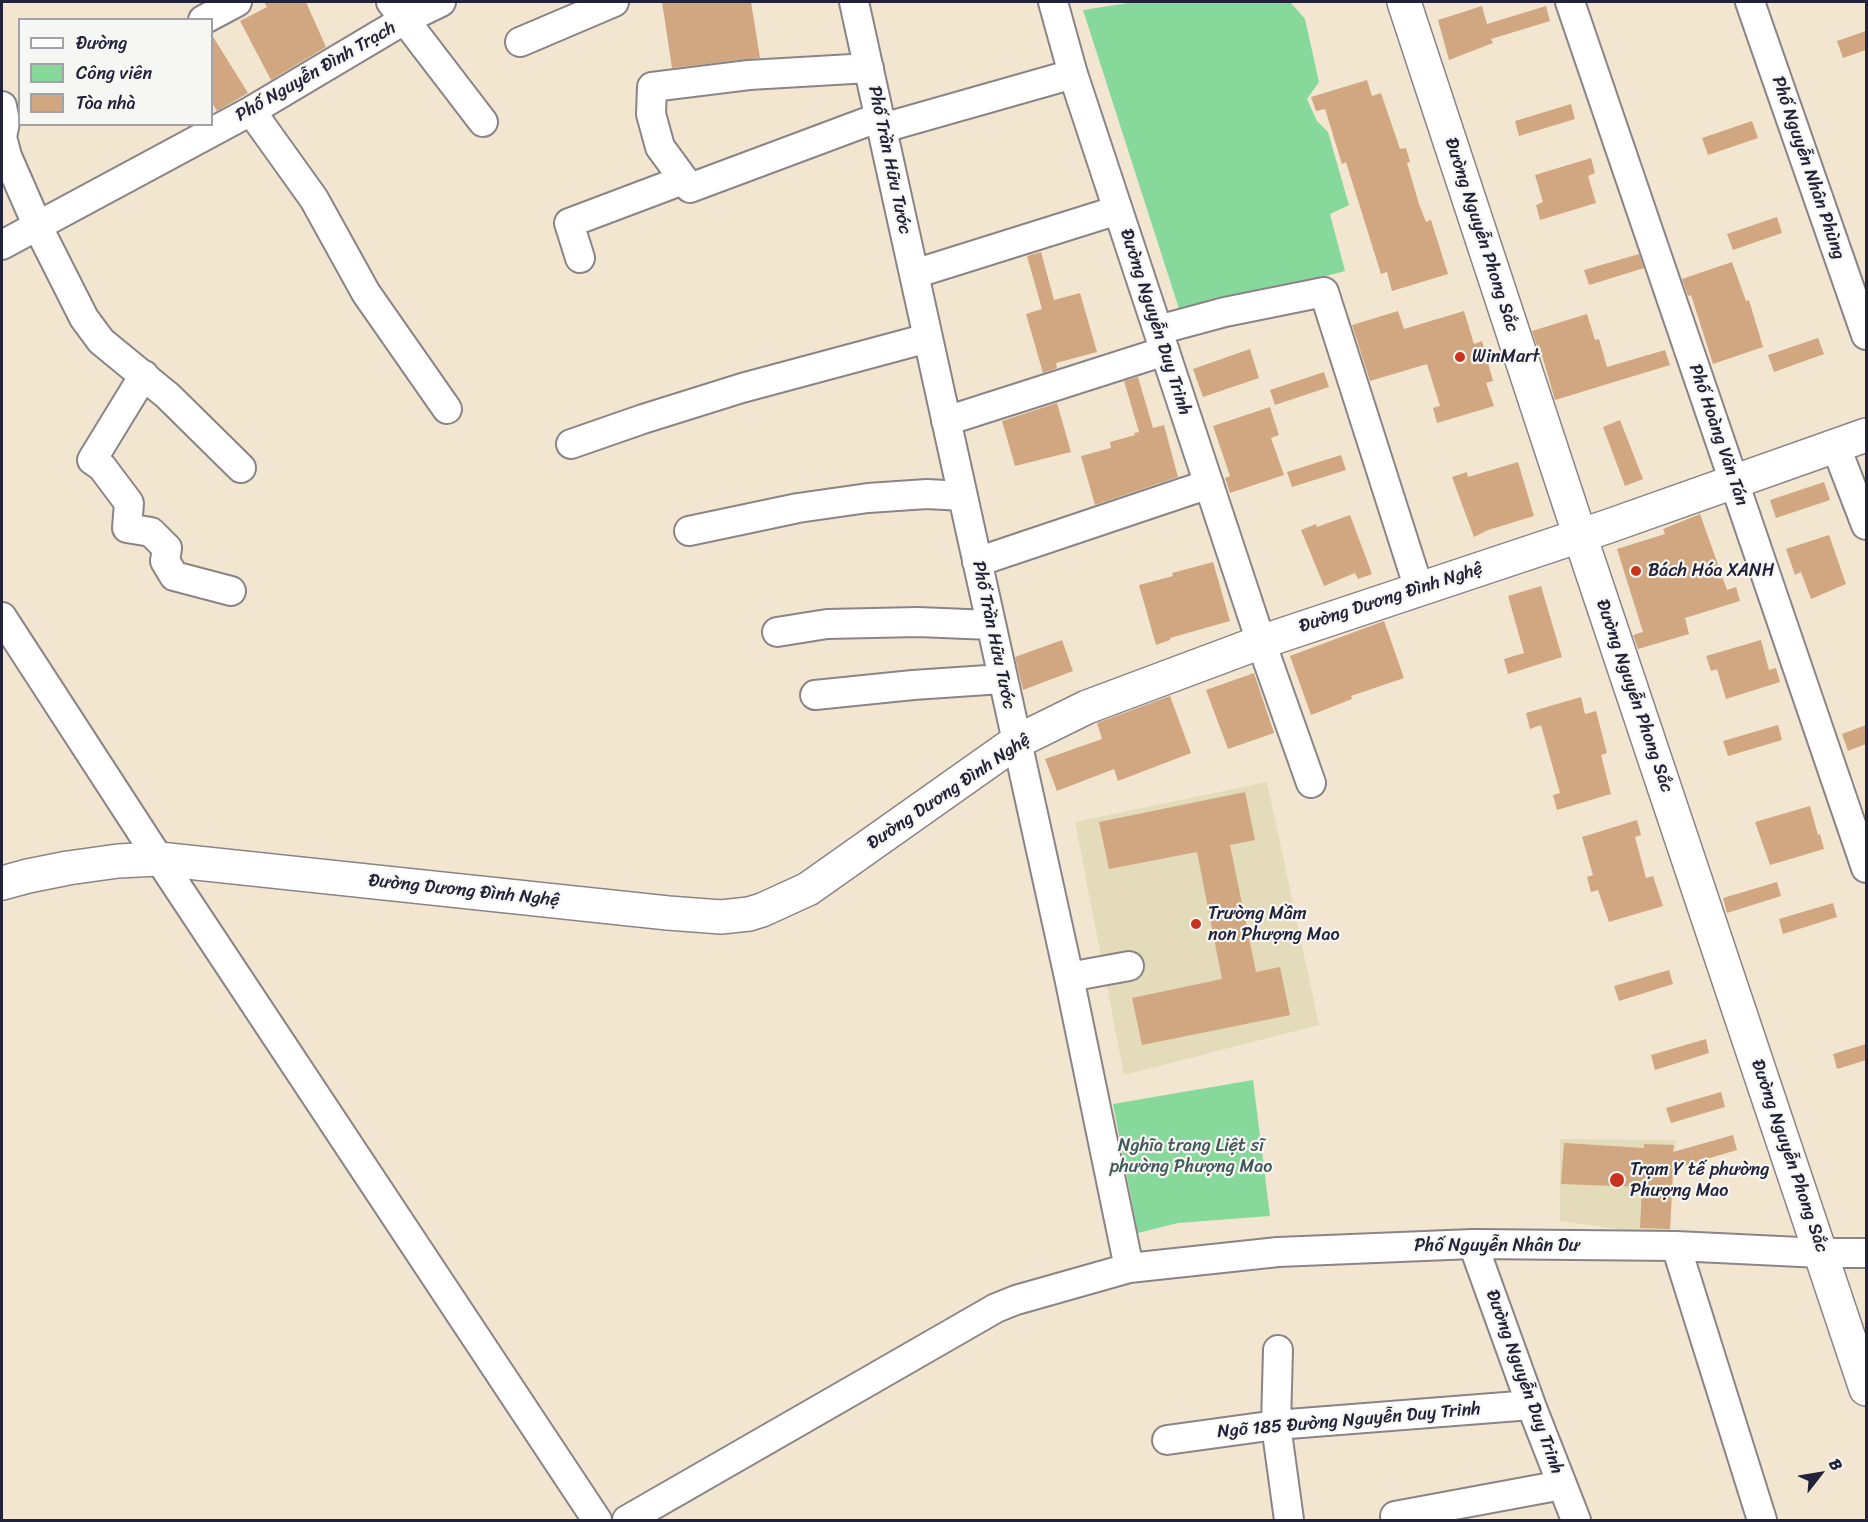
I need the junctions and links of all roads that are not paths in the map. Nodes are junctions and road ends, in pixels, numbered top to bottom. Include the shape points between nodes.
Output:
1 (237, 2) edge
2 (441, 2) edge
3 (614, 2) edge
4 (854, 2) edge
5 (1053, 2) edge
6 (1404, 2) edge
7 (1570, 2) edge
8 (1750, 2) edge
9 (398, 11) edge
10 (206, 18) edge
11 (520, 42) dead end
12 (869, 68) junction
13 (1073, 74) junction
14 (251, 111) junction
15 (9, 114) edge
16 (483, 122) dead end
17 (882, 123) junction
18 (684, 180) junction
19 (1118, 210) junction
20 (38, 226) junction
21 (2, 245) edge
22 (580, 258) dead end
23 (914, 274) junction
24 (1866, 335) edge
25 (928, 338) junction
26 (1162, 341) junction
27 (144, 375) junction
28 (447, 410) dead end
29 (946, 421) junction
30 (1866, 435) edge
31 (571, 444) dead end
32 (1836, 447) junction
33 (241, 468) dead end
34 (1734, 482) junction
35 (1209, 484) junction
36 (963, 496) junction
37 (1866, 525) edge
38 (689, 531) dead end
39 (1580, 536) junction
40 (977, 562) junction
41 (1419, 589) junction
42 (231, 591) dead end
43 (2, 617) edge
44 (991, 625) junction
45 (777, 632) dead end
46 (1261, 642) junction
47 (1002, 679) junction
48 (815, 695) dead end
49 (1016, 742) junction
50 (1311, 783) dead end
51 (159, 859) junction
52 (1866, 868) edge
53 (2, 883) edge
54 (1129, 966) dead end
55 (1069, 977) junction
56 (1473, 1244) junction
57 (1676, 1246) junction
58 (1821, 1253) junction
59 (1866, 1253) edge
60 (1129, 1268) junction
61 (1278, 1350) dead end
62 (1866, 1389) edge
63 (1531, 1405) junction
64 (1276, 1425) junction
65 (1167, 1440) dead end
66 (1562, 1485) junction
67 (1395, 1516) dead end
68 (597, 1521) edge
69 (627, 1521) edge
70 (1289, 1521) edge
71 (1576, 1521) edge
72 (1762, 1521) edge

1 - 10 street
2 - 9 street, Phố Nguyễn Đình Trạch
3 - 11 street
4 - 12 street, Phố Trần Hữu Tước
5 - 13 street, Đường Nguyễn Duy Trinh
6 - 39 main road, Đường Nguyễn Phong Sắc
7 - 34 street, Phố Hoàng Văn Tán
8 - 24 street, Phố Nguyễn Nhân Phùng
9 - 14 street, Phố Nguyễn Đình Trạch
9 - 16 street
12 - 17 street, Phố Trần Hữu Tước
12 - 18 street via 749,75 652,87 651,114 660,147
13 - 17 street
13 - 19 street, Đường Nguyễn Duy Trinh
14 - 20 street, Phố Nguyễn Đình Trạch
14 - 28 street via 315,199 366,293
15 - 20 street via 2,137
17 - 18 street via 690,188
17 - 23 street, Phố Trần Hữu Tước
18 - 22 street via 569,223
19 - 23 street
19 - 26 street, Đường Nguyễn Duy Trinh
20 - 21 street, Phố Nguyễn Đình Trạch
20 - 27 street via 84,318 101,341
23 - 25 street, Phố Trần Hữu Tước
25 - 29 street, Phố Trần Hữu Tước
25 - 31 street via 742,388
26 - 29 street
26 - 35 street, Đường Nguyễn Duy Trinh
26 - 41 street via 1225,312 1324,292
27 - 33 street
27 - 42 street via 92,460 129,502 127,528 151,532 167,548 165,561 174,576
29 - 36 street, Phố Trần Hữu Tước
30 - 32 main road, Đường Dương Đình Nghệ
32 - 34 main road, Đường Dương Đình Nghệ
32 - 37 street
34 - 39 main road, Đường Dương Đình Nghệ
34 - 52 street, Phố Hoàng Văn Tán
35 - 40 street
35 - 46 street, Đường Nguyễn Duy Trinh
36 - 38 street via 868,498
36 - 40 street, Phố Trần Hữu Tước
39 - 41 main road, Đường Dương Đình Nghệ
39 - 58 main road, Đường Nguyễn Phong Sắc
40 - 44 street, Phố Trần Hữu Tước
41 - 46 main road, Đường Dương Đình Nghệ
43 - 51 street
44 - 45 street via 827,624
44 - 47 street, Phố Trần Hữu Tước
46 - 49 main road, Đường Dương Đình Nghệ via 1087,707
46 - 50 street, Đường Nguyễn Duy Trinh
47 - 48 street
47 - 49 street, Phố Trần Hữu Tước
49 - 51 main road, Đường Dương Đình Nghệ via 808,889 749,914 679,914
49 - 55 street, Phố Trần Hữu Tước
51 - 53 main road, Đường Dương Đình Nghệ via 68,868
51 - 68 street
54 - 55 street
55 - 60 street, Phố Trần Hữu Tước
56 - 57 street, Phố Nguyễn Nhân Dư
56 - 60 street, Phố Nguyễn Nhân Dư via 1278,1252
56 - 63 street, Đường Nguyễn Duy Trinh
57 - 58 street, Phố Nguyễn Nhân Dư
57 - 72 street
58 - 59 street, Phố Nguyễn Nhân Dư
58 - 62 main road, Đường Nguyễn Phong Sắc
60 - 69 street, Phố Nguyễn Nhân Dư via 996,1308
61 - 64 street
63 - 64 street, Ngõ 185 Đường Nguyễn Duy Trinh
63 - 66 street, Đường Nguyễn Duy Trinh
64 - 65 street, Ngõ 185 Đường Nguyễn Duy Trinh
64 - 70 street
66 - 67 street
66 - 71 street, Đường Nguyễn Duy Trinh

